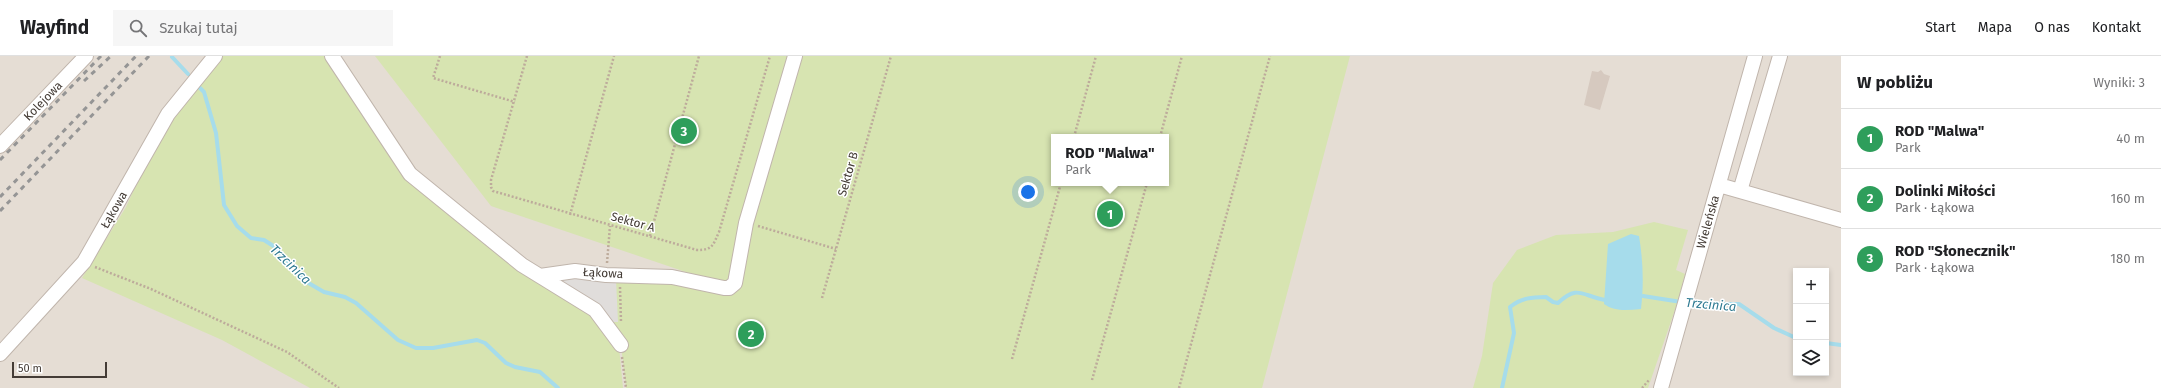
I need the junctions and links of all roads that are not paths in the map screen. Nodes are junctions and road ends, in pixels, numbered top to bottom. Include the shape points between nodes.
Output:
1 (86, 56) edge
2 (215, 56) edge
3 (332, 56) edge
4 (795, 56) edge
5 (1755, 56) edge
6 (1780, 56) edge
7 (0, 146) edge
8 (1719, 185) junction
9 (1740, 191) junction
10 (1841, 220) edge
11 (540, 276) junction
12 (621, 346) road end
13 (0, 354) edge
14 (1661, 388) edge

1 - 7 street, Kolejowa
2 - 13 street, Łąkowa via 168,114 84,262
3 - 11 street via 410,174 522,265
4 - 11 street, Łąkowa via 746,223 735,283 729,288 724,288 672,276 613,275 575,271
5 - 8 street, Wieleńska
6 - 9 street
8 - 9 street
8 - 14 street, Wieleńska
9 - 10 street
11 - 12 street via 595,310

